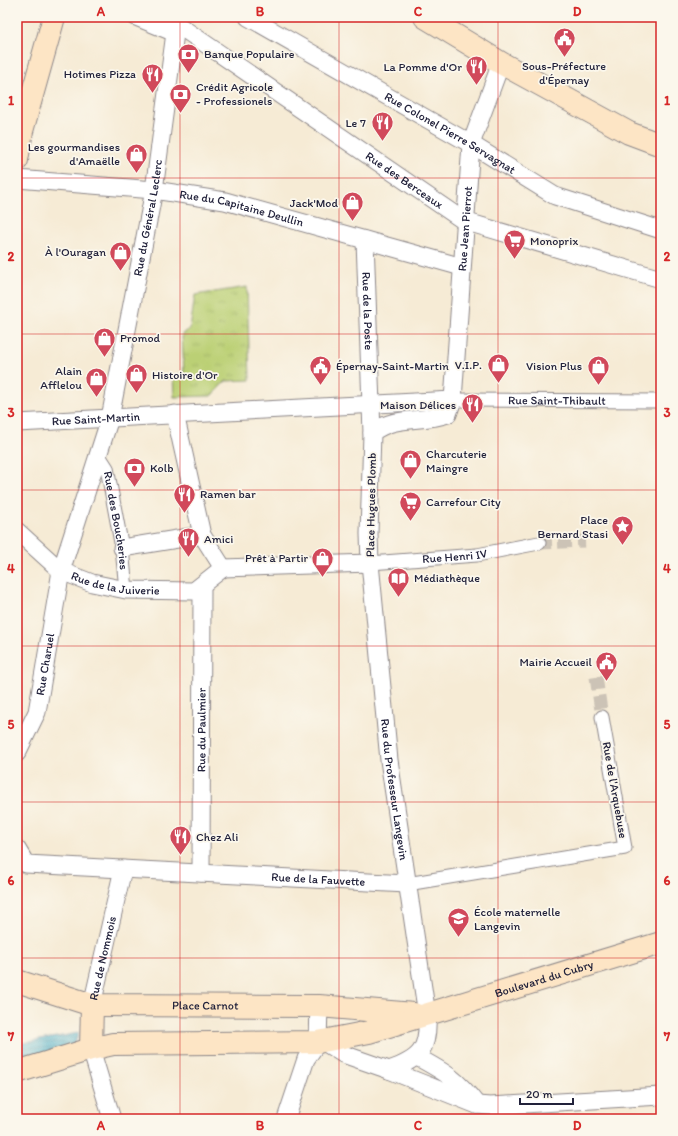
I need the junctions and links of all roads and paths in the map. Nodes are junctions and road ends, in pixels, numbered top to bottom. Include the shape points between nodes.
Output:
1 (54, 17) edge
2 (136, 17) edge
3 (248, 17) edge
4 (425, 17) edge
5 (175, 25) edge
6 (501, 63) junction
7 (471, 144) junction
8 (661, 144) edge
9 (17, 160) edge
10 (17, 179) edge
11 (154, 190) junction
12 (464, 221) junction
13 (661, 230) edge
14 (365, 240) junction
15 (462, 267) junction
16 (661, 279) edge
17 (453, 400) junction
18 (661, 401) edge
19 (371, 405) junction
20 (175, 414) junction
21 (110, 418) junction
22 (17, 423) edge
23 (372, 433) junction
24 (98, 454) junction
25 (17, 531) edge
26 (202, 535) junction
27 (539, 543) tunnel mouth
28 (122, 548) junction
29 (370, 563) junction
30 (223, 568) junction
31 (61, 571) junction
32 (202, 586) junction
33 (126, 590) junction
34 (602, 717) tunnel mouth
35 (17, 753) edge
36 (625, 848) joint
37 (17, 849) edge
38 (123, 869) junction
39 (200, 873) junction
40 (407, 884) junction
41 (661, 943) edge
42 (17, 981) edge
43 (92, 1005) junction
44 (319, 1006) junction
45 (427, 1015) junction
46 (321, 1042) junction
47 (91, 1049) junction
48 (417, 1057) junction
49 (389, 1070) junction
50 (17, 1072) edge
51 (661, 1096) edge
52 (477, 1105) junction
53 (112, 1119) edge
54 (286, 1119) edge

1 - 9 main road via 22,131
2 - 5 street, Rue des Berceaux
3 - 7 street, Rue Colonel Pierre Servagnat
4 - 6 main road
5 - 11 street, Rue du Général Leclerc
5 - 12 street, Rue des Berceaux
6 - 7 street, Rue Jean Pierrot
6 - 8 main road via 629,134
7 - 12 street, Rue Jean Pierrot
7 - 13 street, Rue Colonel Pierre Servagnat via 555,196
10 - 11 street, Rue du Capitaine Deullin
11 - 14 street, Rue du Capitaine Deullin via 225,201
11 - 21 street, Rue du Général Leclerc
12 - 15 street, Rue Jean Pierrot
12 - 16 street, Rue des Berceaux
14 - 15 street, Rue du Capitaine Deullin
14 - 19 street, Rue de la Poste
15 - 17 street, Rue Jean Pierrot
17 - 18 street, Rue Saint-Thibault
17 - 19 street, Rue Saint-Thibault
17 - 23 street via 448,414 436,418 396,421 379,427
19 - 20 street
19 - 23 street, Place Hugues Plomb
20 - 21 street, Rue Saint-Martin
20 - 26 street
21 - 22 street, Rue Saint-Martin
21 - 24 street, Rue des Boucheries
23 - 29 street, Place Hugues Plomb
24 - 28 street, Rue des Boucheries via 107,468
24 - 31 street, Rue des Boucheries
25 - 31 street, Rue de la Juiverie
26 - 28 street
26 - 30 street
27 - 29 street, Rue Henri IV via 477,555
28 - 33 street, Rue des Boucheries
29 - 30 street, Place Hugues Plomb
29 - 40 street, Rue du Professeur Langevin via 389,760
30 - 32 street, Rue de la Juiverie
31 - 33 street, Rue de la Juiverie via 92,583
31 - 35 street, Rue Charuel via 38,712
32 - 33 street, Rue de la Juiverie via 194,591
32 - 39 street, Rue du Paulmier
34 - 36 street, Rue de l'Arquebuse
36 - 40 street, Rue de la Fauvette
37 - 38 street, Rue de la Fauvette via 26,864
38 - 39 street, Rue de la Fauvette
38 - 43 street, Rue de Nommois
39 - 40 street, Rue de la Fauvette
40 - 45 street, Rue du Professeur Langevin
41 - 45 main road, Boulevard du Cubry
42 - 43 main road, Place Carnot
43 - 44 main road, Place Carnot
43 - 47 main road, Rue de Nommois
44 - 45 main road, Place Carnot
44 - 46 street
45 - 46 main road
45 - 48 street via 428,1033
46 - 47 main road via 113,1044
46 - 49 street via 343,1054
46 - 54 street via 306,1059
47 - 50 main road
47 - 53 street
48 - 49 street
48 - 52 street via 450,1075
49 - 52 street
51 - 52 street

